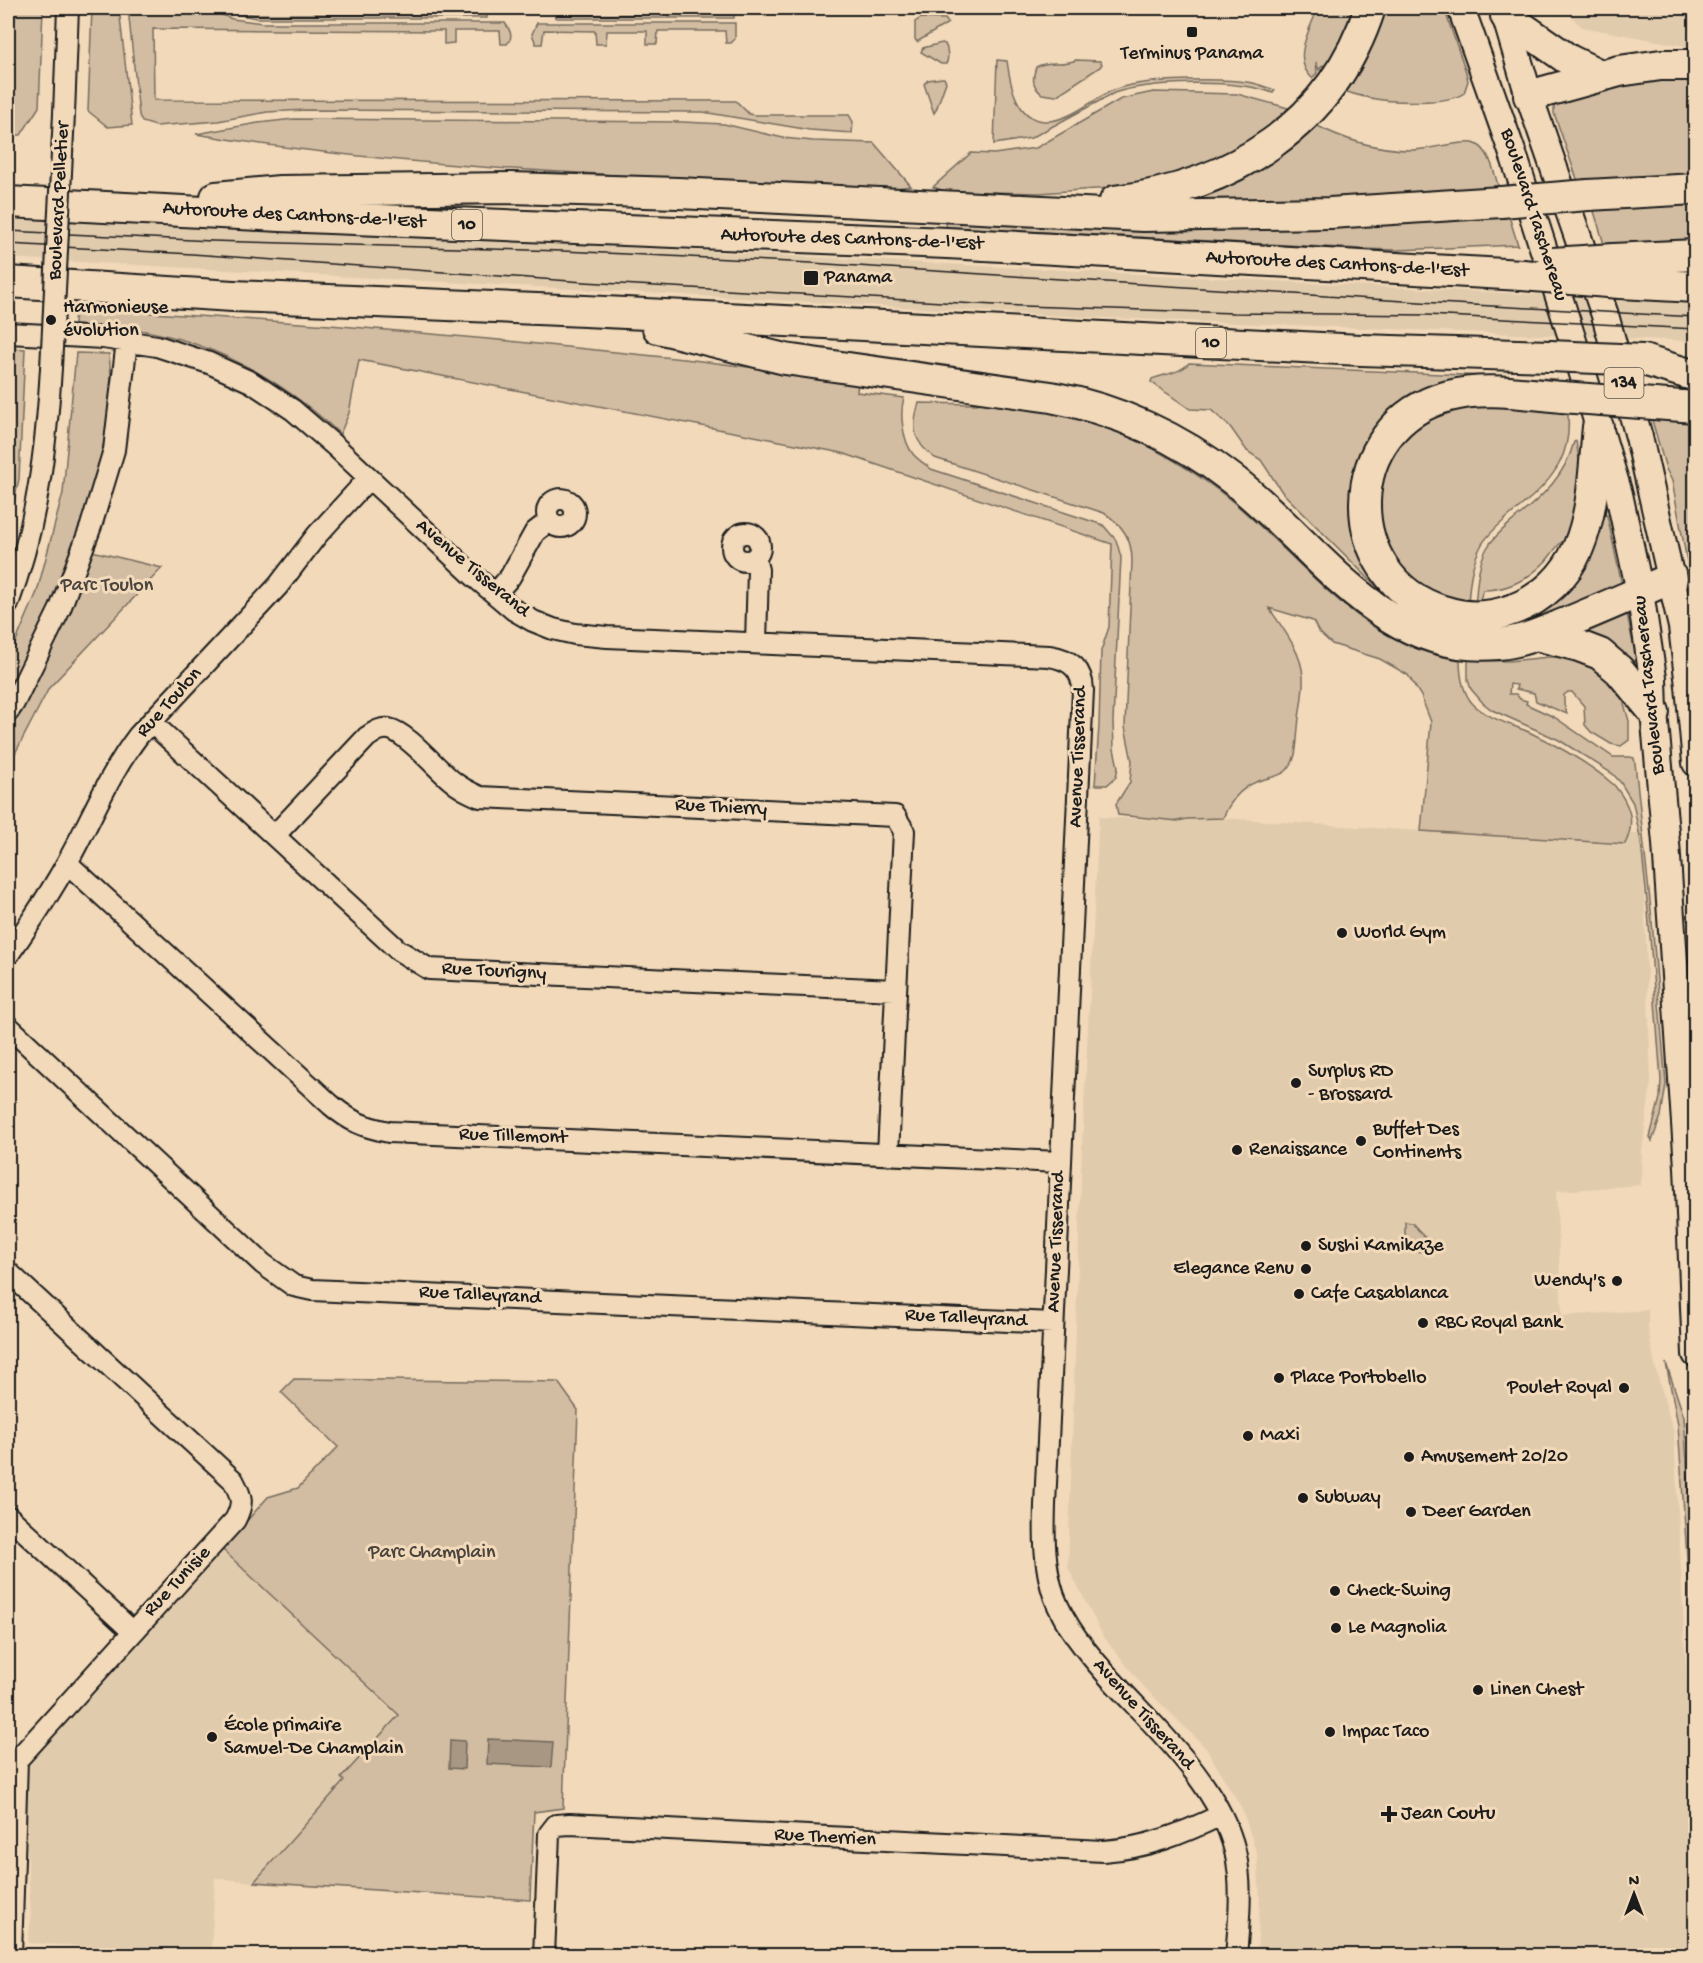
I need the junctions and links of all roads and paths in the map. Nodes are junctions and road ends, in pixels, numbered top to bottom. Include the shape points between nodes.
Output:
1 (68, 8) edge
2 (1370, 8) edge
3 (1461, 8) edge
4 (1504, 12) edge
5 (1695, 65) edge
6 (1600, 75) junction
7 (1529, 96) junction
8 (1496, 104) junction
9 (1695, 189) edge
10 (8, 202) edge
11 (118, 207) junction
12 (1005, 210) junction
13 (1695, 255) edge
14 (1617, 271) junction
15 (8, 282) edge
16 (1695, 287) edge
17 (585, 311) junction
18 (8, 333) edge
19 (127, 341) junction
20 (1643, 360) junction
21 (1695, 362) edge
22 (1695, 376) edge
23 (1695, 407) edge
24 (1598, 427) junction
25 (369, 478) junction
26 (549, 521) dead end
27 (755, 559) dead end
28 (1672, 578) junction
29 (1640, 592) junction
30 (495, 594) junction
31 (8, 604) edge
32 (1536, 635) junction
33 (756, 643) junction
34 (8, 712) edge
35 (1654, 712) junction
36 (151, 723) junction
37 (1695, 763) edge
38 (275, 835) junction
39 (67, 863) junction
40 (8, 955) edge
41 (895, 990) junction
42 (8, 1026) edge
43 (888, 1155) junction
44 (1060, 1162) junction
45 (8, 1272) edge
46 (1053, 1323) junction
47 (1695, 1353) edge
48 (8, 1516) edge
49 (132, 1631) junction
50 (12, 1756) edge
51 (1221, 1815) junction
52 (11, 1956) edge
53 (544, 1956) edge
54 (1236, 1956) edge

1 - 31 street, Boulevard Pelletier, bridge via 47,434 41,481 20,571
2 - 12 highway via 1356,44 1334,79 1302,118 1246,161 1179,189 1109,202
3 - 8 main road, Boulevard Taschereau / 134
4 - 6 highway via 1569,60
4 - 7 main road, Boulevard Taschereau / 134
5 - 6 highway via 1648,66
6 - 7 highway
7 - 8 main road
7 - 28 main road, Boulevard Taschereau / 134 via 1612,335
8 - 24 main road, Boulevard Taschereau / 134
9 - 12 highway, bridge via 1266,215 1143,216
10 - 11 highway, Autoroute des Cantons-de-l'Est / 10
11 - 12 highway via 280,192 511,188
11 - 14 highway, Autoroute des Cantons-de-l'Est / 10, bridge via 936,243 1455,271
13 - 14 highway
14 - 16 highway, Autoroute des Cantons-de-l'Est / 10
15 - 17 highway, 10
17 - 20 highway, 10, bridge via 1338,349
17 - 32 highway via 785,359 1051,397 1095,407 1167,438 1231,478 1355,593 1394,620 1424,633 1468,644 1498,644
18 - 19 street, Avenue Tisserand
19 - 25 street, Avenue Tisserand via 197,358 262,388
19 - 34 street via 114,450 91,526 60,609
20 - 21 highway, 10
20 - 22 highway
23 - 24 highway, bridge via 1484,391 1449,396 1415,410 1389,433 1367,475 1366,521 1381,564 1413,597 1444,612 1484,616 1523,605 1553,585 1573,558 1586,523
24 - 29 main road, Boulevard Taschereau / 134 via 1619,494
25 - 30 street, Avenue Tisserand
25 - 36 street, Rue Toulon via 317,535 278,586
26 - 30 street via 536,532 510,577
27 - 33 street
28 - 29 highway
28 - 37 main road, Boulevard Taschereau / 134 via 1684,647
29 - 32 highway
29 - 35 main road, Boulevard Taschereau / 134
30 - 33 street, Avenue Tisserand via 533,621 574,634
32 - 35 highway via 1600,654
33 - 44 street, Avenue Tisserand via 1049,656 1068,661 1079,672 1083,690
35 - 47 main road, Boulevard Taschereau / 134 via 1688,1167
36 - 38 street, Rue Tourigny
36 - 39 street, Rue Toulon via 124,754
38 - 41 street, Rue Tourigny via 398,950 429,969
38 - 41 street, Rue Thierry via 367,737 380,729 402,735 451,780 480,797 895,816 904,831
39 - 40 street, Rue Toulon
39 - 43 street, Rue Tillemont via 348,1120 369,1128
41 - 43 street, Rue Thierry
42 - 46 street, Rue Talleyrand via 263,1264 294,1286 312,1290
43 - 44 street, Rue Tillemont
44 - 46 street, Avenue Tisserand
45 - 49 street, Rue Tunisie via 233,1480 241,1496 241,1509 235,1520
46 - 51 street, Avenue Tisserand via 1045,1539 1055,1598 1084,1649 1197,1775
48 - 49 street
49 - 50 street, Rue Tunisie
50 - 52 street, Rue Tunisie
51 - 53 street, Rue Therrien via 1202,1826 1131,1849 1103,1851 556,1825 549,1834
51 - 54 street, Avenue Tisserand via 1238,1869

